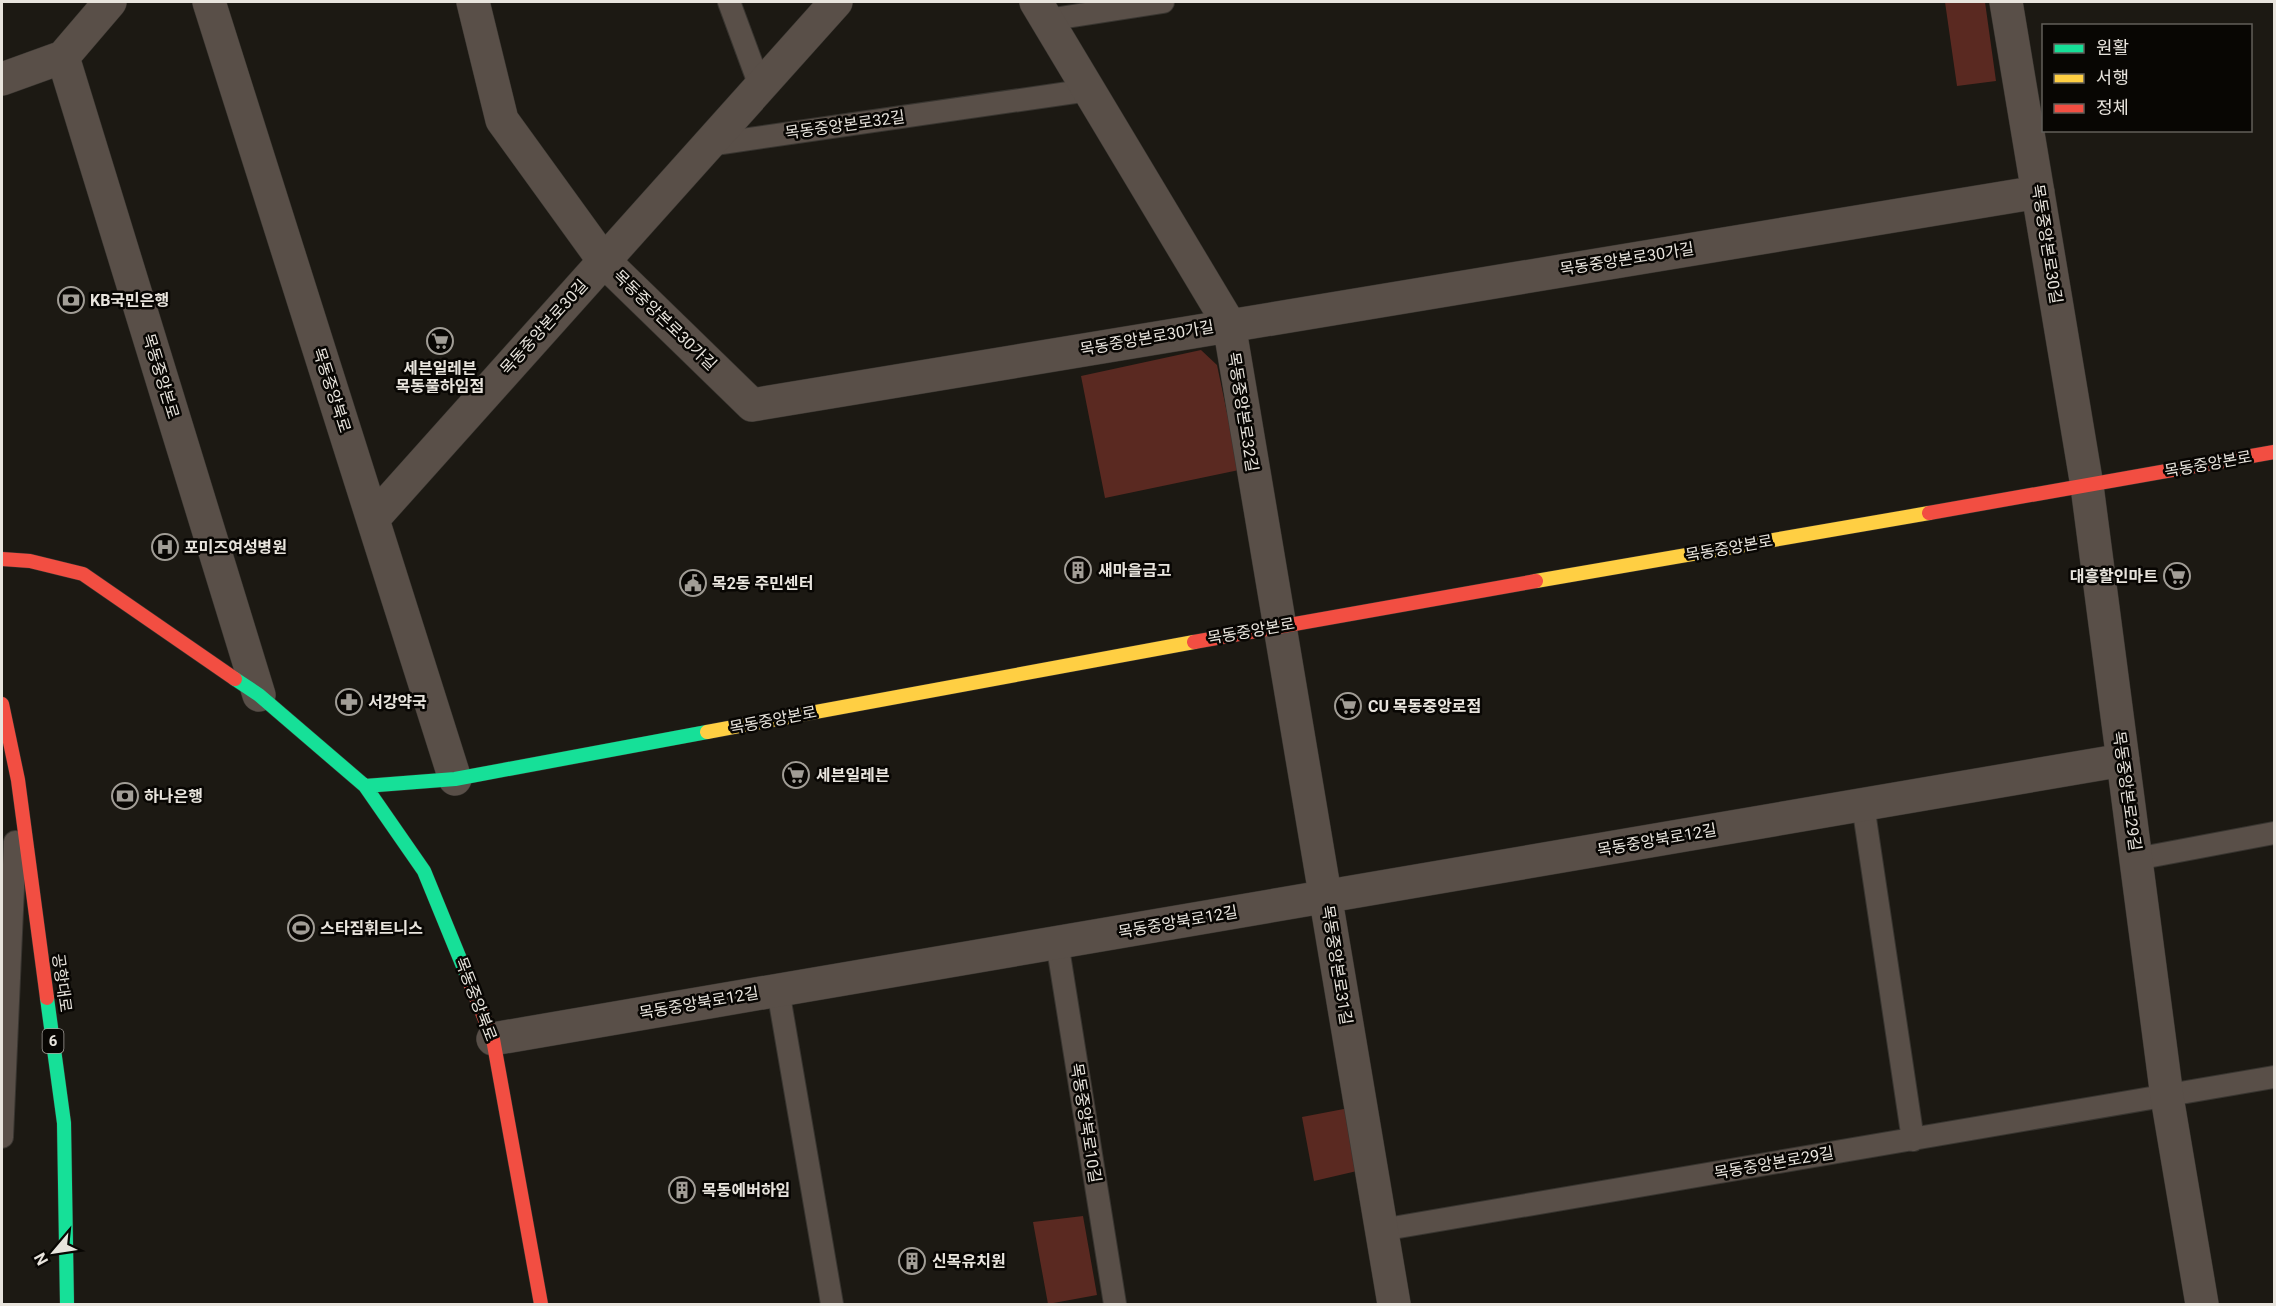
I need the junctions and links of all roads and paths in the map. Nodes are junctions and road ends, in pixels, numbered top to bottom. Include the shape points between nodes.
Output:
1 (110, 2) edge
2 (209, 2) edge
3 (473, 2) edge
4 (729, 2) edge
5 (836, 2) edge
6 (1163, 2) edge
7 (2006, 2) edge
8 (1042, 10) edge
9 (63, 57) junction
10 (2, 80) edge
11 (760, 86) junction
12 (1089, 90) junction
13 (708, 145) junction
14 (2038, 192) junction
15 (604, 261) junction
16 (1229, 324) junction
17 (2274, 452) edge
18 (2087, 486) junction
19 (373, 519) junction
20 (2, 559) edge
21 (1281, 626) junction
22 (259, 695) junction
23 (2, 704) edge
24 (2123, 760) junction
25 (455, 779) junction
26 (18, 780) junction
27 (365, 786) junction
28 (1863, 804) junction
29 (2274, 833) edge
30 (2136, 859) junction
31 (1326, 897) junction
32 (1057, 942) junction
33 (778, 990) junction
34 (493, 1039) junction
35 (2274, 1077) edge
36 (2167, 1097) junction
37 (2, 1137) edge
38 (1913, 1140) junction
39 (1381, 1230) junction
40 (67, 1305) edge
41 (540, 1305) edge
42 (832, 1305) edge
43 (1115, 1305) edge
44 (1394, 1305) edge
45 (2202, 1305) edge

1 - 9 street
2 - 19 street, 목동중앙북로
3 - 15 street, 목동중앙본로30가길 via 502,120
4 - 11 lane
5 - 11 street, 목동중앙본로30길
6 - 8 lane
7 - 14 street, 목동중앙본로30길
8 - 12 street, 목동중앙본로32길
9 - 10 street
9 - 22 street, 목동중앙본로
11 - 13 street, 목동중앙본로30길
12 - 13 lane, 목동중앙본로32길
12 - 16 street, 목동중앙본로32길
13 - 15 street, 목동중앙본로30길
14 - 16 street, 목동중앙본로30가길
14 - 18 street, 목동중앙본로30길
15 - 16 street, 목동중앙본로30가길 via 752,405
15 - 19 street, 목동중앙본로30길
16 - 21 street, 목동중앙본로32길
17 - 18 street, 목동중앙본로
18 - 21 street, 목동중앙본로
18 - 24 street, 목동중앙본로29길
19 - 25 street, 목동중앙북로
20 - 22 street via 30,561 83,574
21 - 25 street, 목동중앙본로
21 - 31 street, 목동중앙본로31길
22 - 27 street
23 - 26 street, 공항대로 / 6
24 - 28 street, 목동중앙북로12길
24 - 30 street, 목동중앙본로29길
25 - 27 street, 목동중앙본로
26 - 37 lane
26 - 40 street, 공항대로 / 6 via 64,1123
27 - 34 street, 목동중앙북로 via 424,871
28 - 31 street, 목동중앙북로12길
28 - 38 lane
29 - 30 lane
30 - 36 street, 목동중앙본로29길
31 - 32 street, 목동중앙북로12길
31 - 39 street, 목동중앙본로31길
32 - 33 street, 목동중앙북로12길
32 - 43 lane, 목동중앙북로10길
33 - 34 street, 목동중앙북로12길
33 - 42 lane
34 - 41 street, 목동중앙북로
35 - 36 lane
36 - 38 lane, 목동중앙본로29길
36 - 45 street, 목동중앙본로29길
38 - 39 lane, 목동중앙본로29길
39 - 44 street, 목동중앙본로31길

